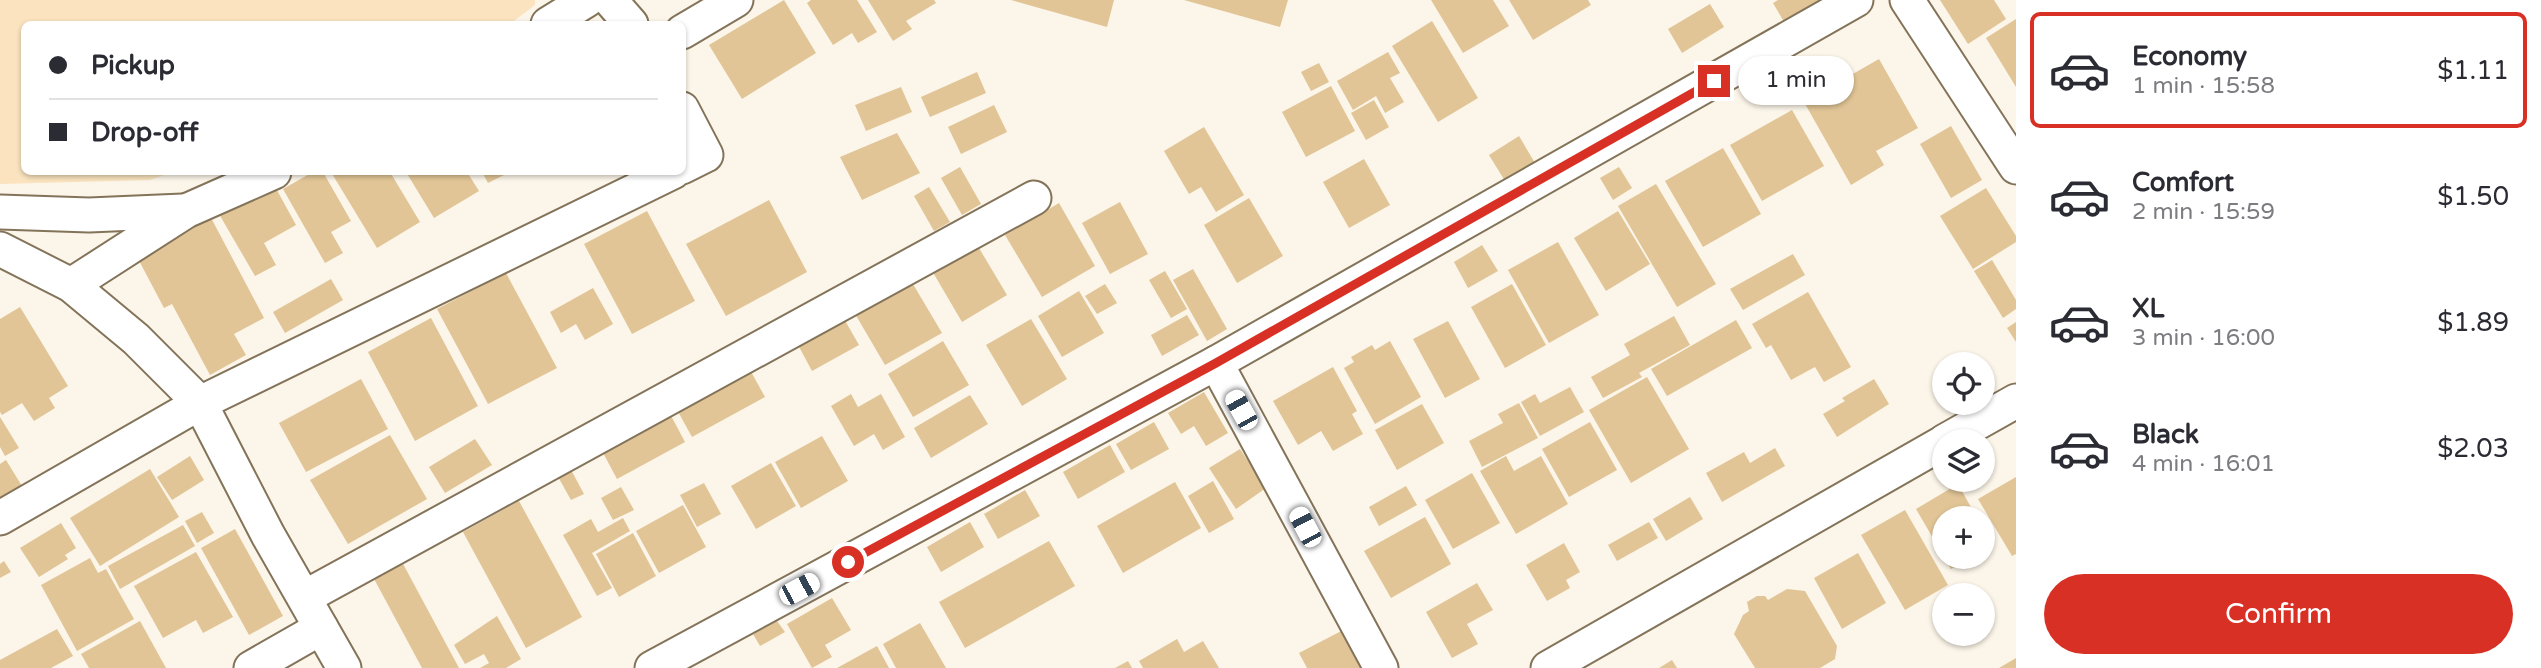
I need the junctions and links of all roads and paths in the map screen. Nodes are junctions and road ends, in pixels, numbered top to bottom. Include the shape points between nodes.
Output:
1 (587, 0) edge
2 (610, 0) edge
3 (736, 0) edge
4 (1856, 0) edge
5 (1907, 0) edge
6 (553, 21) edge
7 (628, 21) edge
8 (686, 30) edge
9 (686, 117) edge
10 (686, 165) edge
11 (2016, 167) edge
12 (267, 175) edge
13 (667, 175) edge
14 (1034, 198) dead end
15 (186, 211) junction
16 (0, 212) edge
17 (0, 249) edge
18 (71, 285) junction
19 (1216, 363) junction
20 (2016, 401) edge
21 (200, 403) junction
22 (1966, 429) edge
23 (1932, 448) edge
24 (0, 518) edge
25 (304, 597) junction
26 (321, 628) junction
27 (251, 668) edge
28 (344, 668) edge
29 (652, 668) edge
30 (1381, 668) edge
31 (1548, 668) edge

1 - 6 street
2 - 7 street
3 - 8 street
4 - 19 street
5 - 11 street
9 - 10 street via 706,155
12 - 15 street
13 - 21 street
14 - 25 street
15 - 16 street
15 - 18 street
17 - 18 street
18 - 21 street via 136,339
19 - 29 street
19 - 30 street
20 - 22 street
21 - 24 street
21 - 25 street
23 - 31 street
25 - 26 street
26 - 27 street
26 - 28 street

